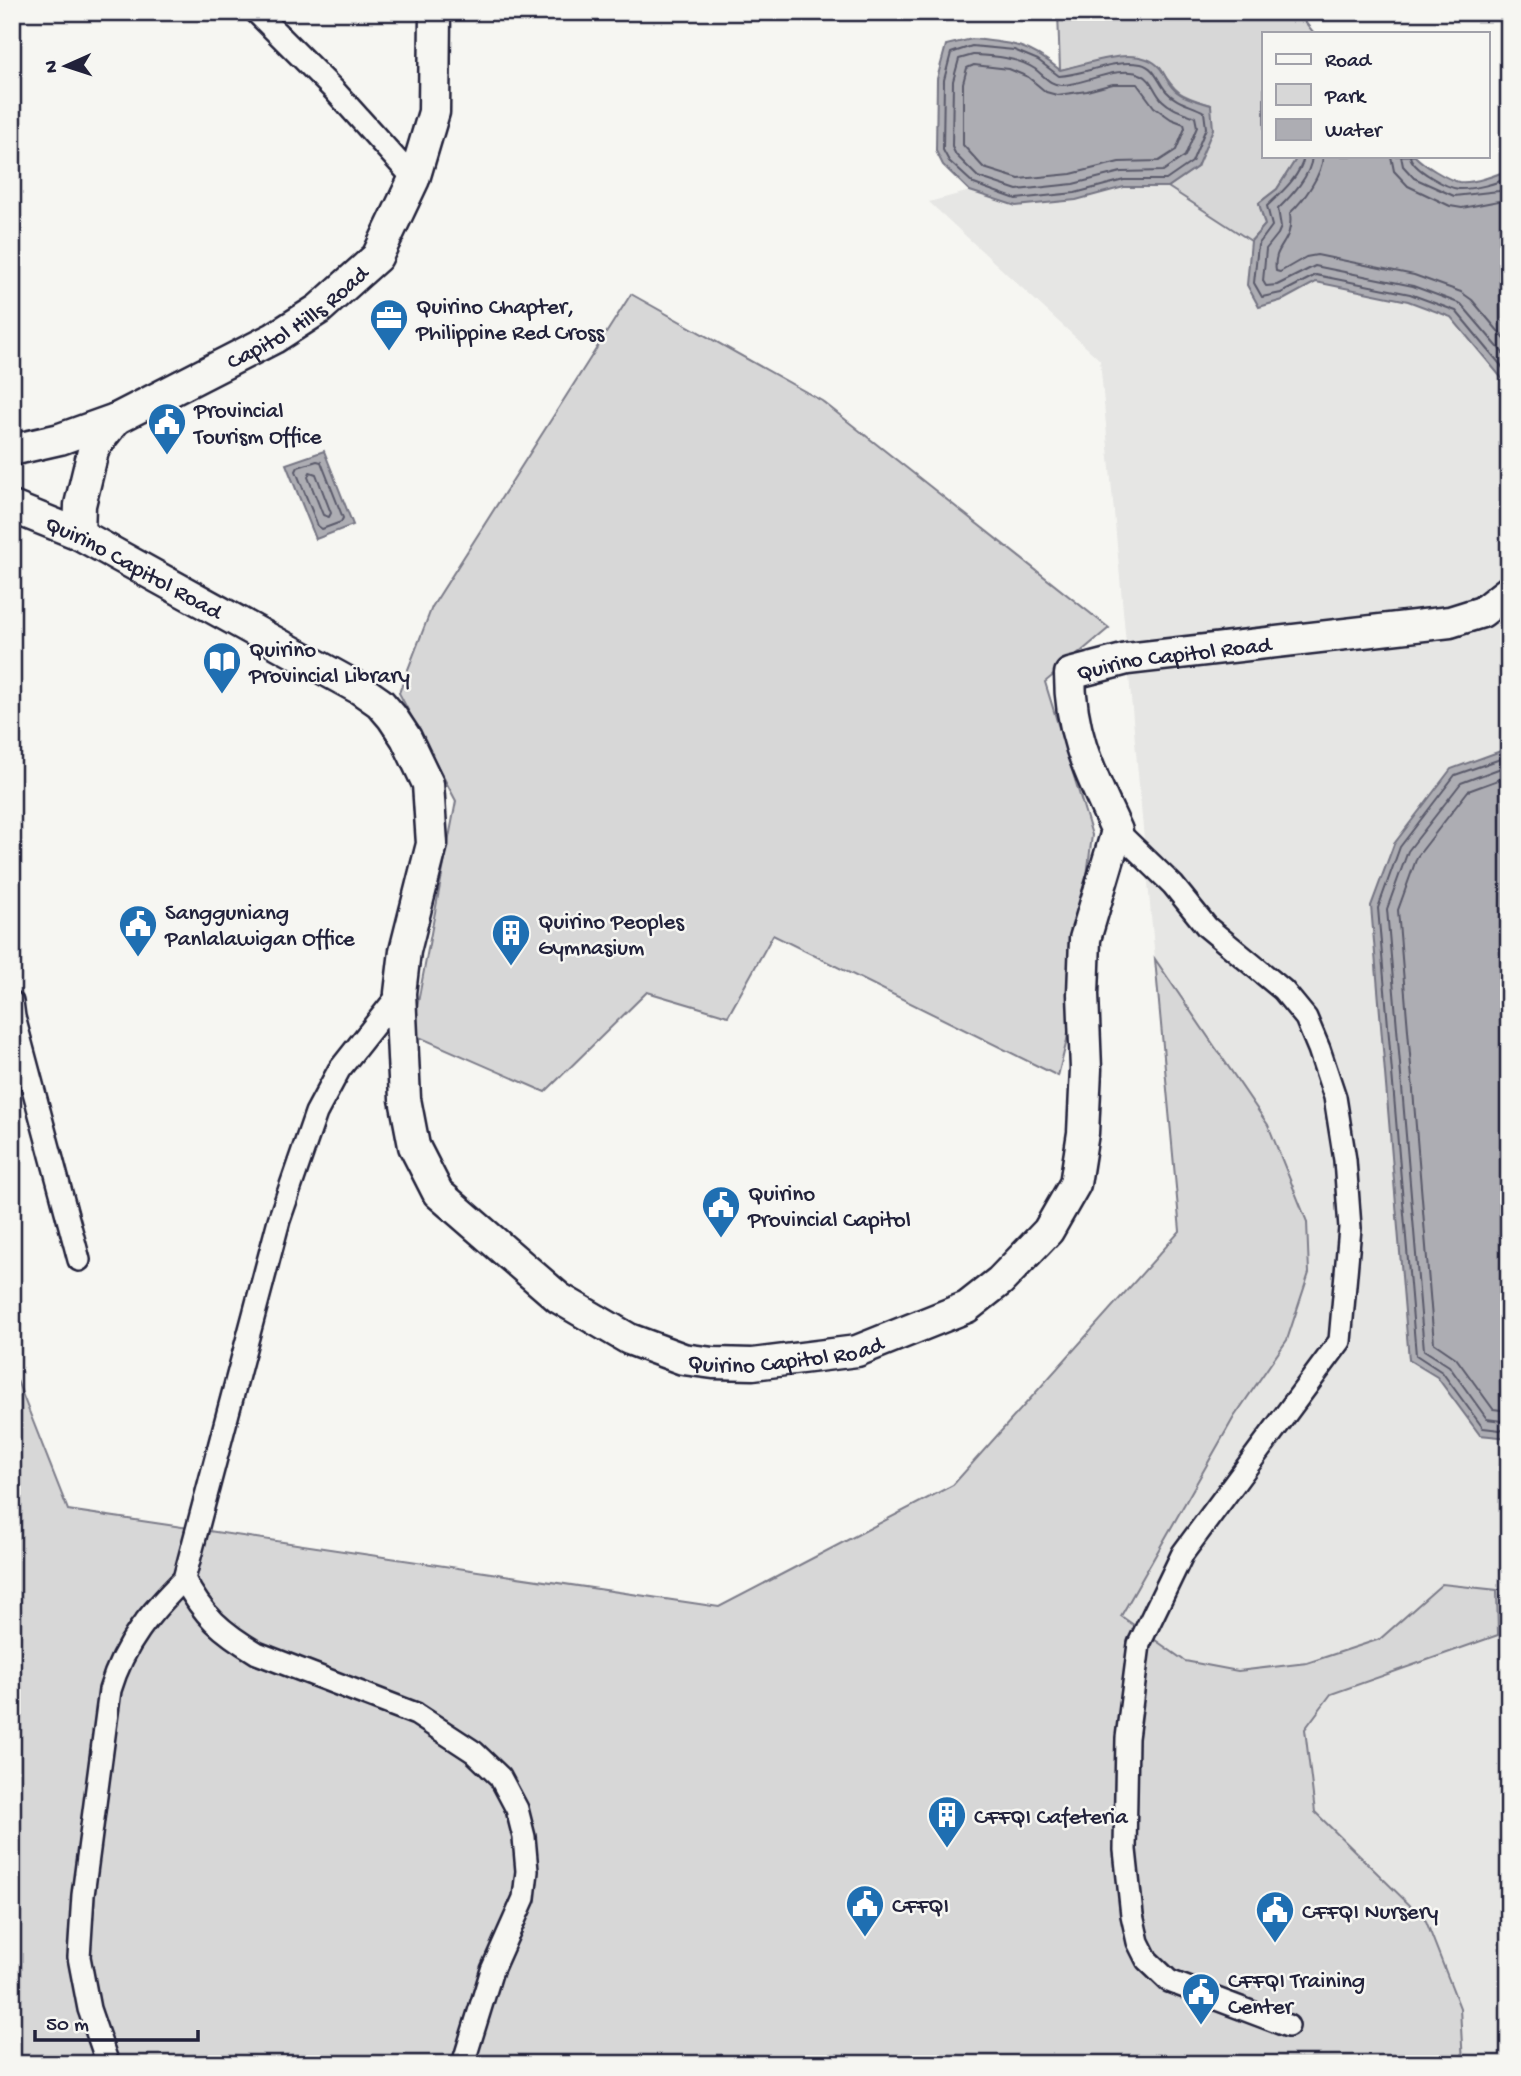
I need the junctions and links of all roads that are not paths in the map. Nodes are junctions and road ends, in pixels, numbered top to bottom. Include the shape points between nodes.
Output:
1 (256, 12) edge
2 (435, 12) edge
3 (414, 179) junction
4 (116, 419) junction
5 (12, 450) edge
6 (12, 507) edge
7 (79, 534) junction
8 (1509, 591) edge
9 (1117, 831) junction
10 (400, 993) junction
11 (12, 1002) edge
12 (79, 1260) dead end
13 (184, 1579) junction
14 (1288, 2026) dead end
15 (108, 2064) edge
16 (463, 2064) edge

1 - 3 street
2 - 3 street, Capitol Hills Road via 435,112
3 - 4 street, Capitol Hills Road via 377,257 319,309 274,338
4 - 5 street, Capitol Hills Road
4 - 7 street via 94,447 80,505
6 - 7 street, Quirino Capitol Road
7 - 10 street, Quirino Capitol Road via 360,689 392,717 428,784 432,844 405,951
8 - 9 street, Quirino Capitol Road via 1482,612 1450,622 1127,659 1070,674 1083,756
9 - 10 street, Quirino Capitol Road via 1085,939 1086,1082 1075,1184 1048,1231 1000,1281 967,1307 856,1352 753,1364 683,1359 629,1339 559,1298 438,1193 414,1146 405,1099
9 - 14 street via 1173,885 1207,927 1283,990 1306,1018 1335,1097 1345,1160 1350,1228 1340,1341 1183,1553 1139,1644 1127,1738 1125,1850 1132,1915 1147,1960 1169,1981
10 - 13 street via 339,1070 316,1113 279,1220
11 - 12 street
13 - 15 street via 131,1642 110,1690 79,1958 89,2009
13 - 16 street via 213,1623 246,1647 416,1714 474,1752 500,1777 517,1809 524,1837 524,1898 492,1970

